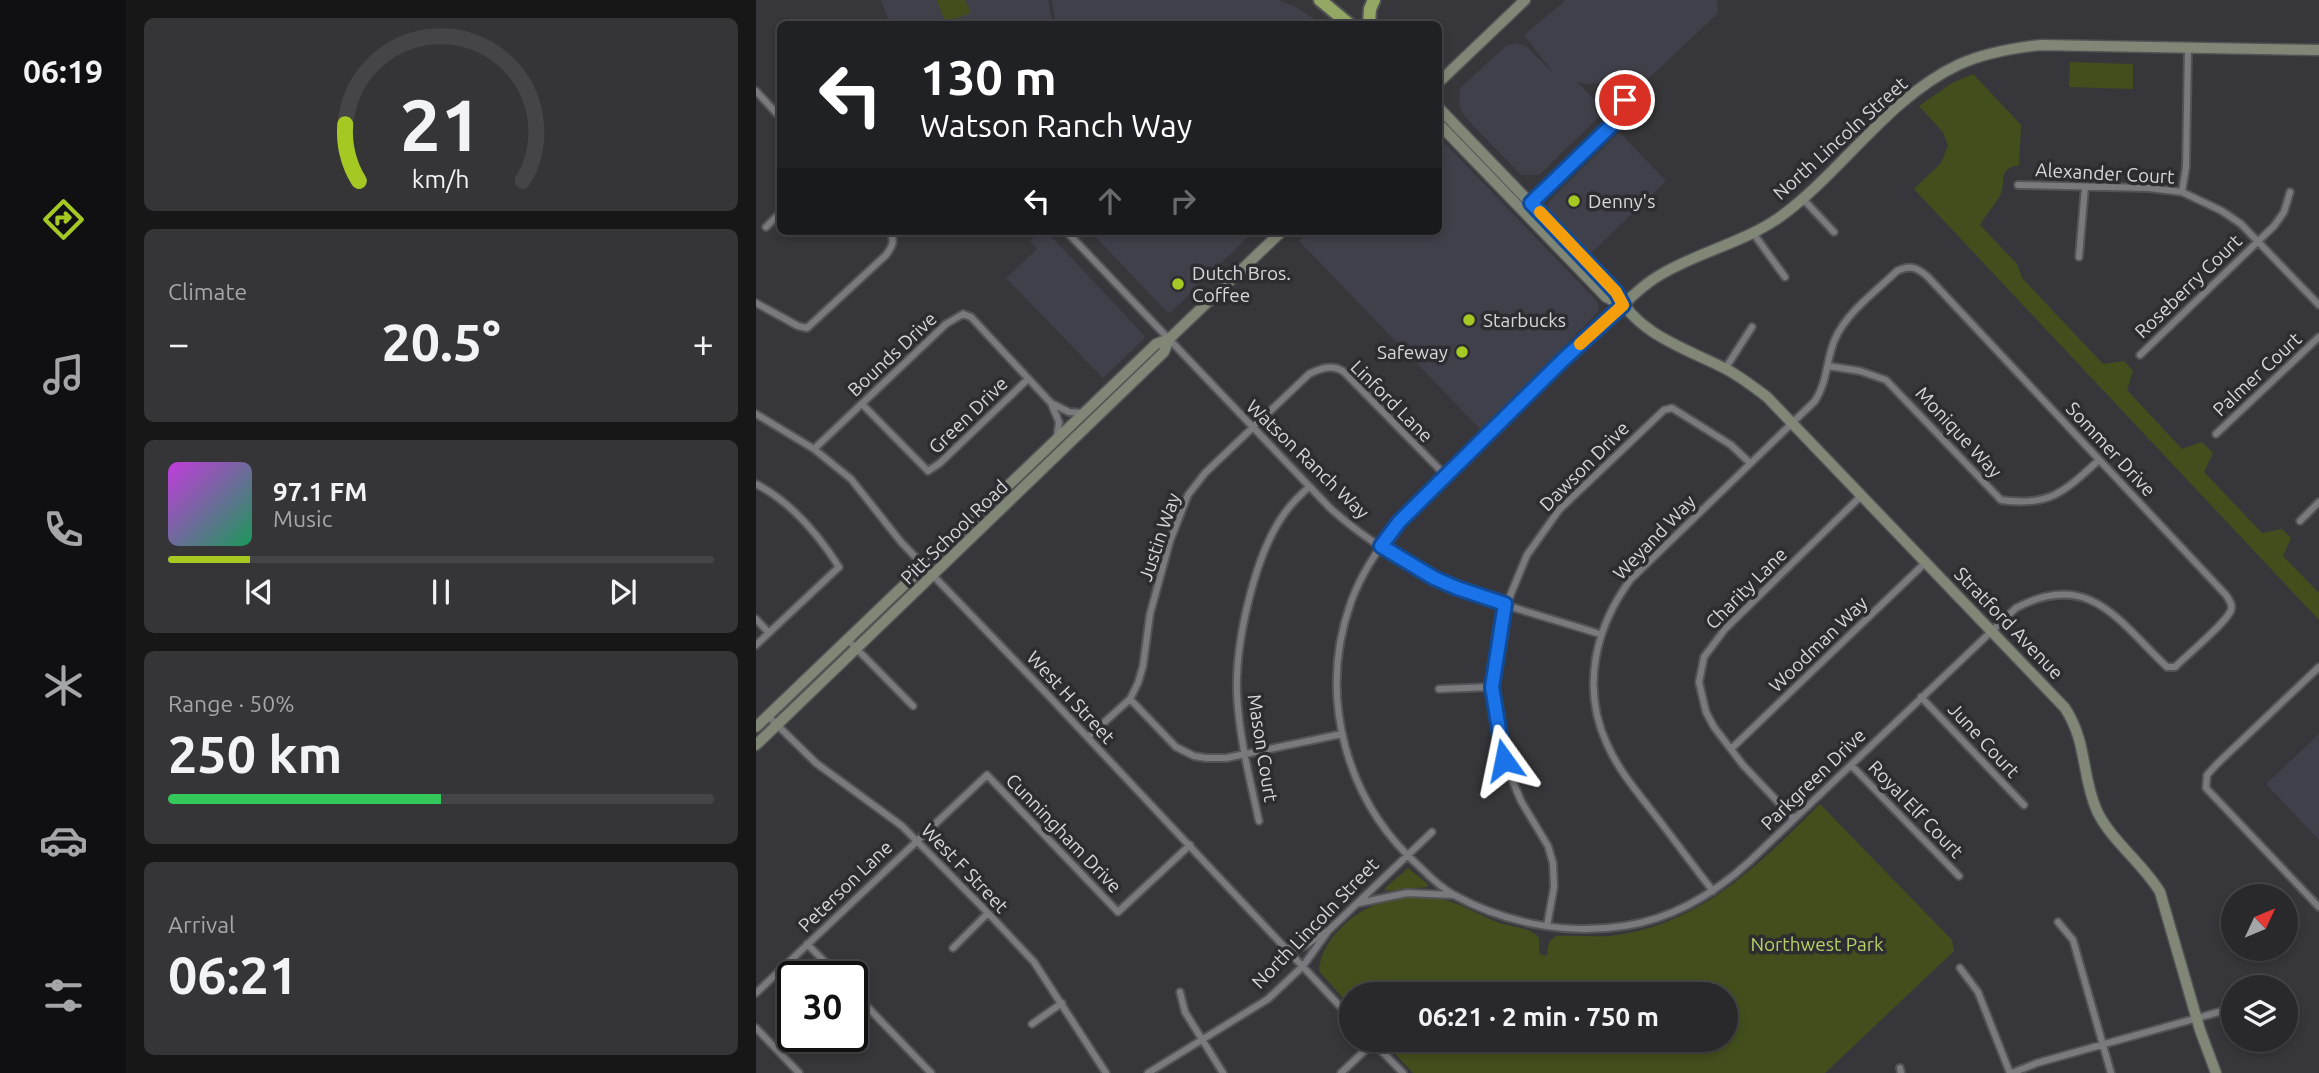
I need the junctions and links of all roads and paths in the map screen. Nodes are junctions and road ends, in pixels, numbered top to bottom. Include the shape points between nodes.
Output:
1 (1320, 0) edge
2 (1374, 0) edge
3 (1525, 0) edge
4 (1345, 21) edge
5 (1369, 21) edge
6 (2189, 48) junction
7 (2319, 50) edge
8 (1442, 79) edge
9 (757, 93) edge
10 (1625, 100) dead end
11 (1442, 111) edge
12 (777, 114) edge
13 (1442, 127) edge
14 (2018, 185) dead end
15 (2085, 187) junction
16 (2182, 192) junction
17 (2290, 192) dead end
18 (1802, 199) junction
19 (1531, 203) junction
20 (1523, 211) junction
21 (777, 216) edge
22 (766, 227) dead end
23 (1834, 232) dead end
24 (1753, 233) junction
25 (890, 235) edge
26 (1070, 235) edge
27 (1278, 235) edge
28 (2259, 241) junction
29 (2080, 257) dead end
30 (1927, 276) joint
31 (1785, 277) dead end
32 (756, 303) edge
33 (1623, 305) junction
34 (2319, 305) edge
35 (1752, 327) dead end
36 (2319, 337) edge
37 (1169, 339) junction
38 (2140, 355) dead end
39 (1828, 366) junction
40 (1725, 369) junction
41 (1309, 374) joint
42 (1028, 379) junction
43 (1051, 403) junction
44 (862, 404) junction
45 (1084, 413) junction
46 (756, 414) edge
47 (1793, 422) junction
48 (1253, 428) junction
49 (2216, 435) dead end
50 (1057, 438) junction
51 (814, 449) junction
52 (2099, 460) junction
53 (1751, 463) junction
54 (1446, 476) junction
55 (756, 484) edge
56 (1309, 486) junction
57 (1862, 495) junction
58 (2319, 502) edge
59 (2300, 521) dead end
60 (1381, 546) junction
61 (1926, 562) junction
62 (925, 566) junction
63 (934, 575) junction
64 (1505, 604) junction
65 (756, 619) edge
66 (1991, 630) junction
67 (769, 633) junction
68 (1600, 634) junction
69 (848, 640) junction
70 (756, 645) edge
71 (2197, 645) joint
72 (858, 649) junction
73 (2319, 667) edge
74 (1492, 687) junction
75 (1439, 690) dead end
76 (1921, 697) junction
77 (1130, 699) junction
78 (913, 706) dead end
79 (768, 716) junction
80 (777, 725) junction
81 (756, 727) edge
82 (1342, 734) junction
83 (1088, 737) junction
84 (756, 745) edge
85 (1731, 748) junction
86 (1244, 754) junction
87 (1851, 765) junction
88 (987, 775) joint
89 (2024, 805) dead end
90 (1794, 819) junction
91 (1259, 821) dead end
92 (1432, 832) dead end
93 (917, 839) junction
94 (1190, 845) junction
95 (1406, 856) junction
96 (1959, 876) dead end
97 (1713, 891) junction
98 (1454, 895) junction
99 (1357, 904) junction
100 (2319, 907) edge
101 (988, 914) junction
102 (2058, 922) dead end
103 (1547, 926) junction
104 (1328, 931) junction
105 (807, 944) junction
106 (953, 948) dead end
107 (1286, 948) junction
108 (824, 961) edge
109 (1303, 966) junction
110 (1960, 968) dead end
111 (1180, 992) dead end
112 (756, 993) edge
113 (1062, 1003) junction
114 (1339, 1005) edge
115 (868, 1008) edge
116 (2221, 1011) edge
117 (2197, 1018) junction
118 (1032, 1024) dead end
119 (756, 1028) edge
120 (1202, 1040) junction
121 (2102, 1044) junction
122 (1362, 1052) edge
123 (1383, 1052) edge
124 (799, 1073) edge
125 (931, 1073) edge
126 (1106, 1073) edge
127 (1148, 1073) edge
128 (1223, 1073) edge
129 (1341, 1073) edge
130 (1403, 1073) edge
131 (2011, 1073) edge
132 (2111, 1073) edge
133 (2216, 1073) edge

1 - 4 highway
2 - 5 highway
3 - 8 street
6 - 7 street, North Lincoln Street
6 - 16 street
6 - 18 street, North Lincoln Street via 2041,45 2015,47 1958,65 1914,94
9 - 12 street
10 - 19 street via 1619,118
11 - 19 street, Stratford Avenue
13 - 20 street, Stratford Avenue
14 - 15 street, Alexander Court
15 - 16 street, Alexander Court
15 - 29 street
16 - 28 street, Alexander Court via 2222,211
17 - 28 street, Roseberry Court via 2284,212
18 - 23 street
18 - 24 street, North Lincoln Street
19 - 20 street
19 - 33 street, Stratford Avenue via 1616,292
20 - 33 street, Stratford Avenue via 1606,298
21 - 22 street
24 - 31 street
24 - 33 street, North Lincoln Street via 1657,276
25 - 32 street via 892,248 886,255 807,328
26 - 37 street, Watson Ranch Way
27 - 37 street, Pitt School Road
28 - 34 street, Alexander Court
28 - 38 street, Roseberry Court
30 - 39 street, Weyand Way via 1916,268 1897,271 1842,326
30 - 52 street, Sommer Drive
33 - 40 street, Stratford Avenue via 1663,339
33 - 54 street, North Lincoln Street
35 - 40 street
36 - 49 street, Palmer Court
37 - 45 street, Pitt School Road via 1156,344
37 - 48 street, Watson Ranch Way
37 - 63 street, Pitt School Road via 1164,352
39 - 47 street, Weyand Way via 1815,401
39 - 52 street, Monique Way via 1860,370 1886,380 2001,500 2036,501 2053,496
40 - 47 street, Stratford Avenue via 1767,397
41 - 48 street, Justin Way
41 - 54 street, Linford Lane via 1331,368 1344,372
42 - 43 street, Bounds Drive
42 - 44 street, Bounds Drive via 971,317 963,314 946,324
42 - 44 street, Green Drive via 928,471
43 - 45 street, Bounds Drive
43 - 50 street via 1059,422
44 - 51 street, Bounds Drive
45 - 50 street, Pitt School Road
46 - 51 street, West H Street
47 - 53 street, Weyand Way
47 - 57 street, Stratford Avenue
48 - 56 street, Watson Ranch Way
48 - 77 street, Justin Way via 1188,495 1170,541 1150,614 1143,666
50 - 62 street, Pitt School Road
51 - 62 street, West H Street via 851,479
52 - 71 street, Sommer Drive via 2232,604 2231,612
53 - 64 street, Dawson Drive via 1672,408 1664,410 1559,510 1527,555
53 - 68 street, Weyand Way via 1631,579
54 - 60 street, North Lincoln Street
55 - 67 street via 790,507 839,567
56 - 60 street, Watson Ranch Way via 1340,518
56 - 86 street, Mason Court via 1276,527 1246,615 1238,651 1237,694
57 - 61 street, Stratford Avenue
57 - 85 street, Charity Lane via 1725,629 1704,657 1699,682 1702,698 1714,727
58 - 59 street
60 - 64 street, Watson Ranch Way via 1434,578
60 - 82 street, North Lincoln Street via 1358,584 1344,626 1337,678
61 - 66 street, Stratford Avenue
61 - 85 street, Woodman Way
62 - 63 street, West H Street
62 - 69 street, Pitt School Road
63 - 72 street, Pitt School Road
63 - 83 street, West H Street
64 - 68 street, Watson Ranch Way
64 - 74 street, Dawson Drive
65 - 67 street
66 - 71 street, Parkgreen Drive via 2032,600 2066,594 2105,607 2167,667 2175,667
66 - 76 street, Parkgreen Drive
66 - 117 street, Stratford Avenue via 2074,723 2096,808 2161,892
67 - 70 street
68 - 97 street, Weyand Way via 1593,689 1607,745 1622,772
69 - 72 street
69 - 79 street, Pitt School Road
72 - 78 street
72 - 80 street, Pitt School Road
73 - 100 street via 2217,764 2207,775 2206,788
74 - 75 street
74 - 103 street, Dawson Drive via 1504,760 1553,863
76 - 87 street, Parkgreen Drive
76 - 89 street, June Court
77 - 83 street, Justin Way
77 - 86 street via 1187,753 1206,758
79 - 80 street, West F Street
79 - 81 street, Pitt School Road
80 - 84 street, Pitt School Road
80 - 93 street, West F Street via 816,763
82 - 86 street
82 - 95 street, North Lincoln Street via 1367,802
83 - 94 street, West H Street
85 - 90 street, Charity Lane
86 - 91 street, Mason Court
87 - 90 street, Parkgreen Drive
87 - 96 street, Royal Elf Court
88 - 93 street, Peterson Lane
88 - 94 street, Cunningham Drive via 1118,912
90 - 97 street, Parkgreen Drive
92 - 95 street
93 - 101 street, West F Street
93 - 105 street, Peterson Lane
94 - 107 street, West H Street
95 - 98 street, Parkgreen Drive
95 - 99 street, North Lincoln Street
97 - 103 street, Parkgreen Drive via 1678,910 1626,926 1579,930
98 - 99 street via 1412,892
98 - 103 street, Parkgreen Drive via 1511,919
99 - 104 street, North Lincoln Street
101 - 106 street
101 - 113 street, West F Street via 1034,962
102 - 121 street via 2073,940
104 - 107 street via 1302,949
104 - 109 street, North Lincoln Street
105 - 108 street
105 - 112 street, Peterson Lane
107 - 109 street, West H Street
109 - 114 street, West H Street
109 - 120 street, North Lincoln Street via 1260,1005
110 - 131 street via 1978,992
111 - 120 street via 1185,1012
113 - 118 street
113 - 126 street, West F Street
115 - 125 street
116 - 117 street
117 - 121 street
117 - 133 street, Stratford Avenue
119 - 124 street
120 - 127 street, North Lincoln Street
120 - 128 street
121 - 131 street
121 - 132 street
122 - 129 street
123 - 130 street

